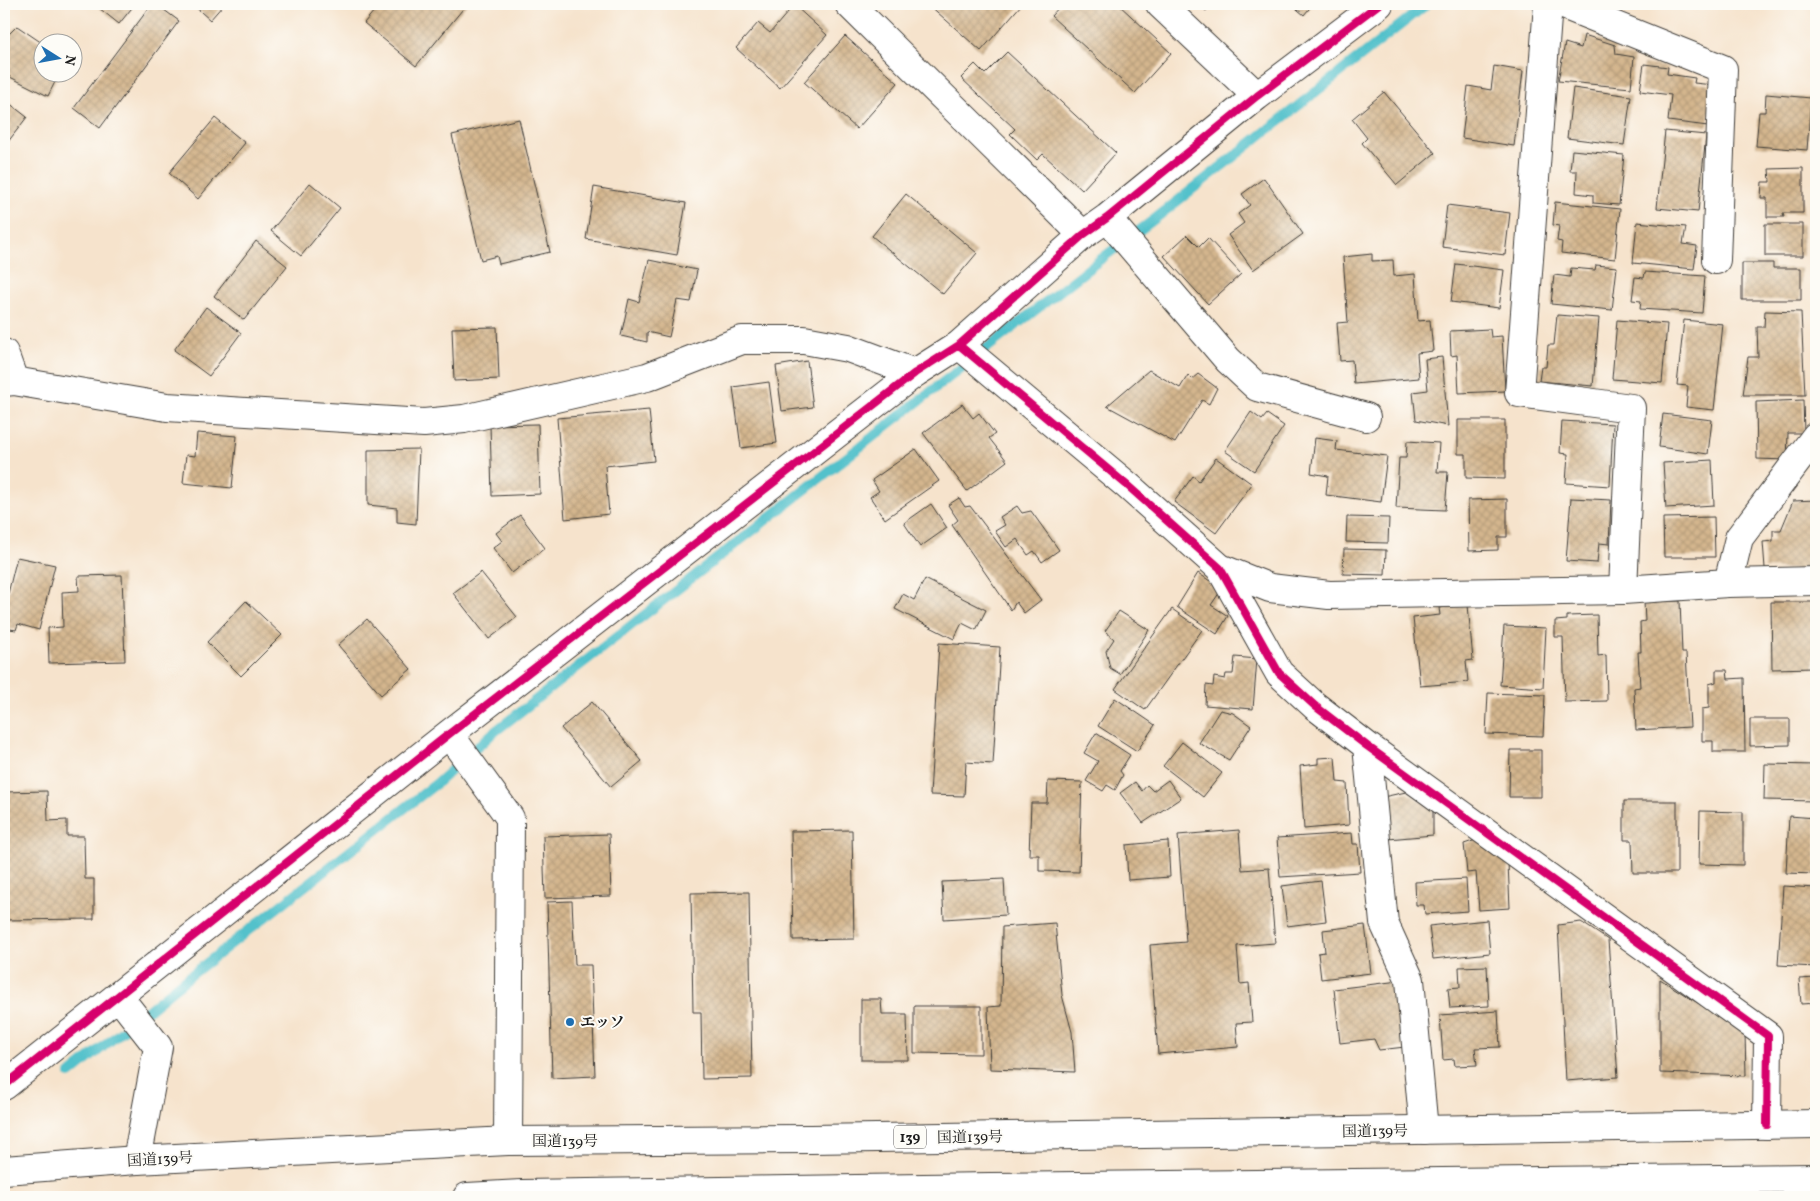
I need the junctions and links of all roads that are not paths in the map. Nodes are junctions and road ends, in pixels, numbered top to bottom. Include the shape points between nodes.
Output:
1 (849, 4) edge
2 (1160, 4) edge
3 (1379, 4) edge
4 (1548, 4) edge
5 (1561, 4) edge
6 (1257, 96) junction
7 (1111, 223) junction
8 (1083, 235) junction
9 (1716, 260) dead end
10 (960, 346) junction
11 (4, 353) edge
12 (915, 373) junction
13 (9, 381) edge
14 (1366, 417) dead end
15 (1816, 436) edge
16 (1220, 568) junction
17 (1816, 581) edge
18 (1728, 583) junction
19 (1623, 590) junction
20 (452, 739) junction
21 (1366, 746) junction
22 (122, 1001) junction
23 (4, 1086) edge
24 (1816, 1124) edge
25 (1767, 1125) junction
26 (1424, 1130) junction
27 (508, 1141) junction
28 (137, 1160) junction
29 (4, 1170) edge
30 (1816, 1178) edge
31 (990, 1192) edge
32 (467, 1197) edge

1 - 8 main road
2 - 6 main road
3 - 6 main road
4 - 19 main road via 1520,394 1631,408
5 - 9 main road via 1723,69
6 - 7 main road
7 - 8 main road
7 - 14 main road via 1228,360 1257,388
8 - 10 main road
10 - 12 main road
10 - 16 main road via 1128,486
11 - 13 main road
12 - 13 main road via 848,348 813,341 742,340 647,377 464,420 424,423 167,407
12 - 20 main road
15 - 18 main road via 1740,538
16 - 19 main road via 1270,588 1329,595
16 - 21 main road via 1279,673
17 - 18 main road
18 - 19 main road
20 - 22 main road
20 - 27 main road via 510,818
21 - 25 main road via 1768,1036
21 - 26 main road via 1384,923 1410,980
22 - 23 main road
22 - 28 main road via 158,1047
24 - 25 main road, 国道139号 / 139
25 - 26 main road, 国道139号 / 139
26 - 27 main road, 国道139号 / 139
27 - 28 main road, 国道139号 / 139
28 - 29 main road, 国道139号 / 139
30 - 31 main road
31 - 32 main road

